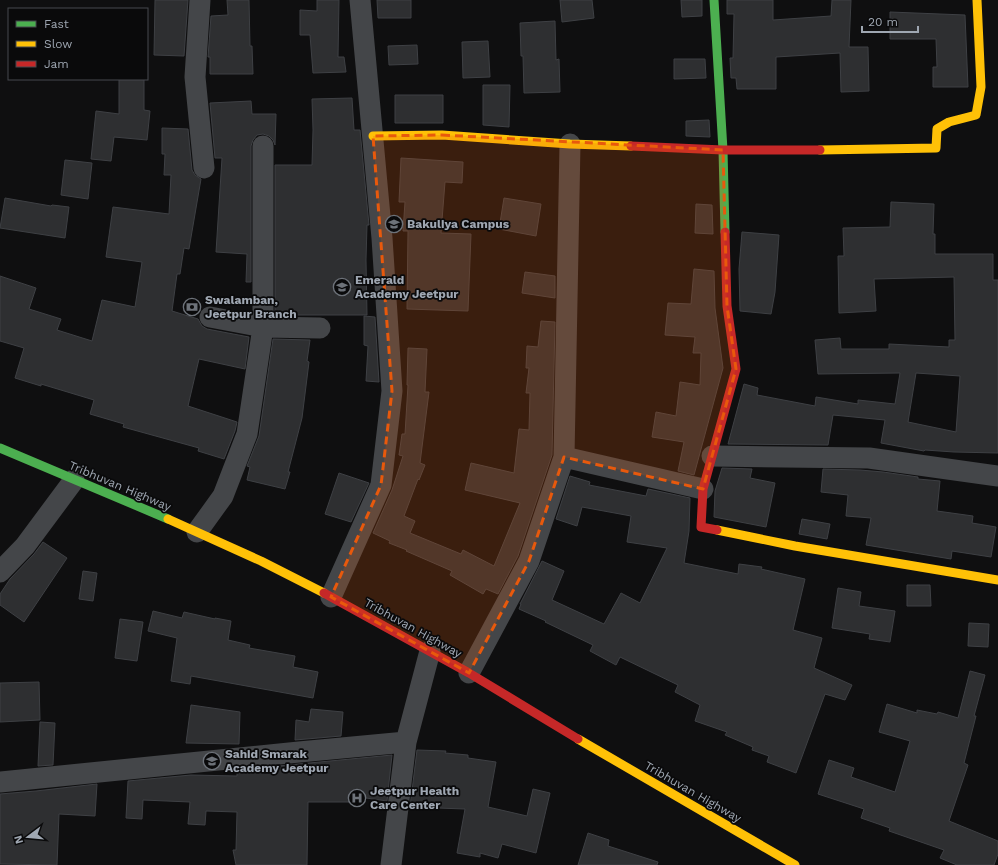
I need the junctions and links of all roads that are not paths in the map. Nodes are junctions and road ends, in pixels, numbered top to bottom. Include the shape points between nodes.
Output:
1 (200, 0) edge
2 (360, 0) edge
3 (714, 0) edge
4 (977, 0) edge
5 (373, 136) junction
6 (570, 144) junction
7 (263, 146) dead end
8 (724, 150) junction
9 (204, 168) dead end
10 (210, 317) dead end
11 (263, 326) junction
12 (320, 328) dead end
13 (0, 448) edge
14 (712, 456) junction
15 (564, 457) junction
16 (998, 476) edge
17 (74, 480) junction
18 (703, 489) junction
19 (196, 532) junction
20 (0, 572) edge
21 (998, 580) edge
22 (331, 597) junction
23 (430, 651) junction
24 (469, 673) junction
25 (406, 742) junction
26 (0, 782) edge
27 (391, 865) edge
28 (796, 865) edge

1 - 9 street via 195,77
2 - 5 street
3 - 8 main road
4 - 8 main road via 981,87 976,115 949,122 937,129 936,148
5 - 6 main road via 442,135
5 - 22 street via 392,391 381,484
6 - 8 main road
6 - 15 street
7 - 11 street
8 - 14 main road via 727,306 736,369
10 - 11 street
11 - 12 street
11 - 19 street via 246,434 223,496
13 - 17 main road, Tribhuvan Highway
14 - 16 street via 869,458
14 - 18 main road
15 - 18 street
15 - 24 street via 529,561
17 - 19 main road, Tribhuvan Highway
17 - 20 street via 25,546
18 - 21 main road via 701,528
19 - 22 main road, Tribhuvan Highway via 261,561
22 - 23 main road, Tribhuvan Highway
23 - 24 main road, Tribhuvan Highway
23 - 25 street
24 - 28 main road, Tribhuvan Highway
25 - 26 street
25 - 27 street

